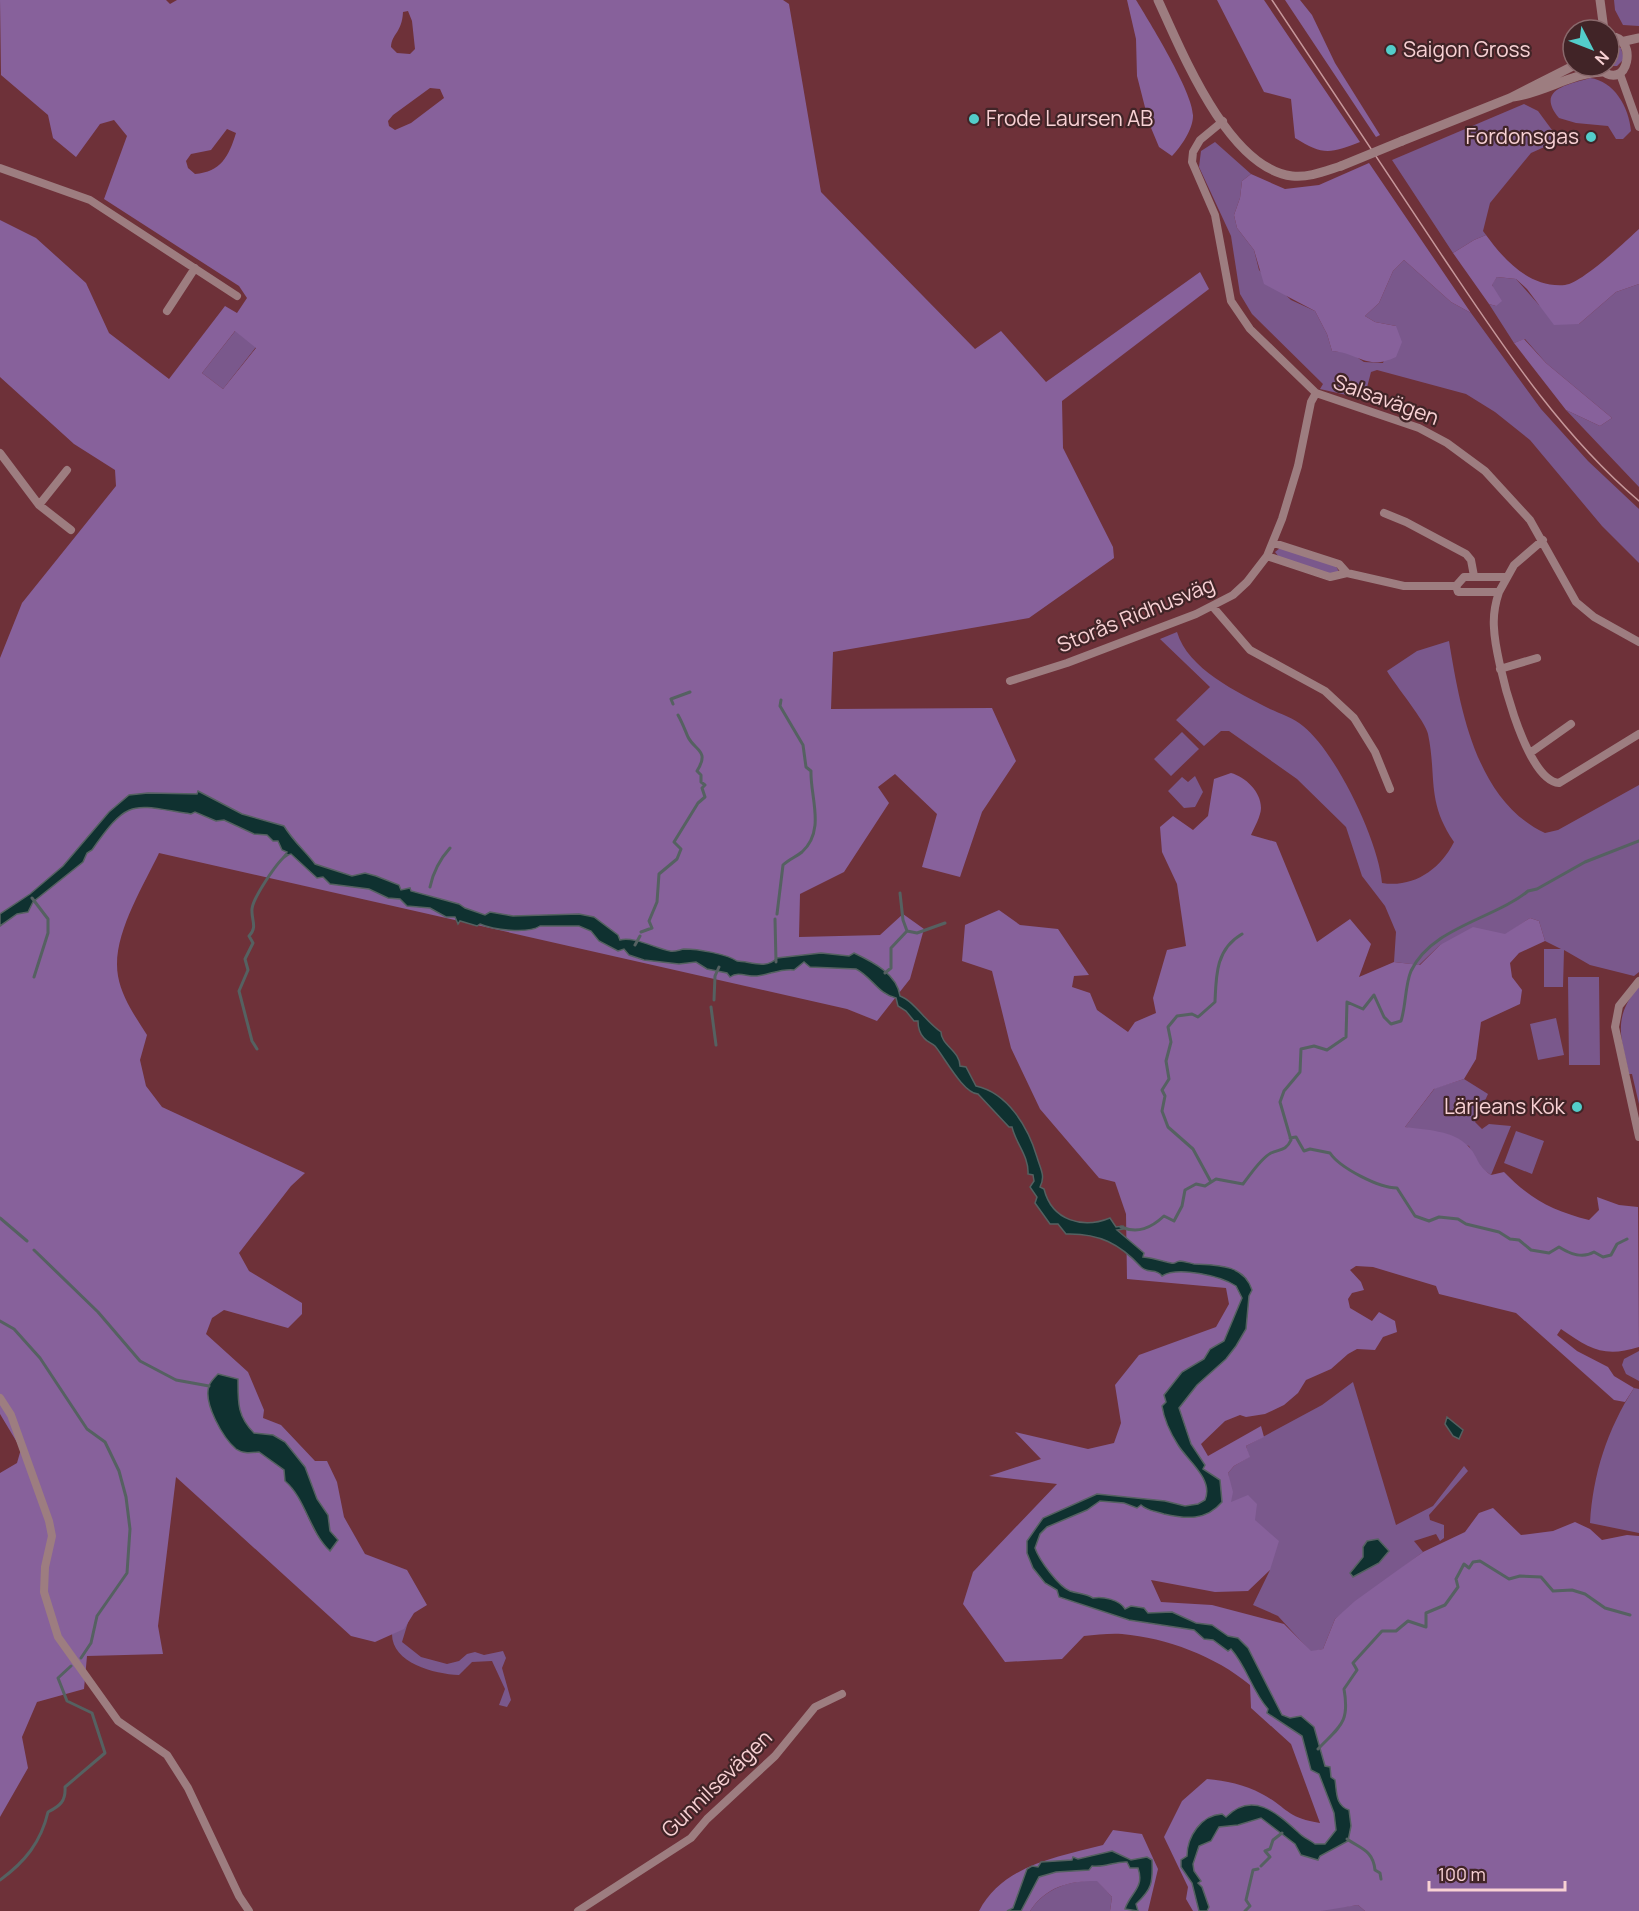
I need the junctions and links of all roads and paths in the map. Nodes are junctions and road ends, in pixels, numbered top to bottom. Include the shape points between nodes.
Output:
1 (1158, 0) edge
2 (1600, 0) edge
3 (1603, 18) edge
4 (1639, 38) edge
5 (1621, 40) edge
6 (1625, 41) junction
7 (1636, 57) edge
8 (1561, 72) edge
9 (1621, 73) edge
10 (1621, 77) edge
11 (1573, 78) edge
12 (1510, 98) junction
13 (1222, 121) junction
14 (1639, 127) edge
15 (0, 168) edge
16 (195, 268) junction
17 (237, 296) dead end
18 (167, 311) dead end
19 (1316, 393) junction
20 (0, 453) edge
21 (67, 470) dead end
22 (39, 505) junction
23 (1384, 513) dead end
24 (70, 530) dead end
25 (1543, 540) junction
26 (1274, 543) junction
27 (1267, 556) junction
28 (1347, 573) junction
29 (1474, 576) junction
30 (1506, 577) junction
31 (1456, 586) junction
32 (1499, 592) junction
33 (1213, 607) junction
34 (1639, 642) edge
35 (1537, 658) dead end
36 (1500, 669) junction
37 (1010, 681) dead end
38 (1571, 724) dead end
39 (1639, 734) edge
40 (1530, 753) junction
41 (1390, 789) dead end
42 (1639, 981) edge
43 (1639, 1137) edge
44 (0, 1398) edge
45 (842, 1694) dead end
46 (249, 1911) edge
47 (578, 1911) edge

1 - 13 street via 1188,66
2 - 3 street
4 - 6 street
5 - 6 street
6 - 7 street
7 - 9 street
8 - 12 street
10 - 14 street
11 - 12 street
12 - 13 street, bridge via 1341,166 1300,177 1267,169 1245,150
13 - 19 street via 1200,140 1192,162 1215,215 1231,301 1250,329
15 - 16 street via 90,200
16 - 17 street
16 - 18 street
19 - 25 street, Salsavägen via 1405,422 1447,443 1499,483
19 - 26 street, Storås Ridhusväg via 1292,491
20 - 22 street
21 - 22 street
22 - 24 street
23 - 29 street via 1466,554
25 - 30 street via 1514,564
25 - 34 street, Salsavägen via 1575,603
26 - 27 street, Storås Ridhusväg
26 - 28 street via 1340,564
27 - 28 street via 1330,577
27 - 33 street, Storås Ridhusväg via 1247,582
28 - 31 street via 1404,586
29 - 30 street
29 - 31 street via 1464,577
30 - 32 street
31 - 32 street via 1458,592
32 - 36 street via 1494,628
33 - 37 street, Storås Ridhusväg
33 - 41 street via 1250,650 1325,691 1349,714 1370,743
35 - 36 street
36 - 40 street via 1511,710
38 - 40 street
39 - 40 street via 1559,783 1549,780
42 - 43 street via 1619,1006 1615,1027
44 - 46 street via 11,1415 49,1521 52,1536 44,1592 58,1637 118,1721 167,1755
45 - 47 street, Gunnilsevägen via 815,1707 775,1756 691,1838

